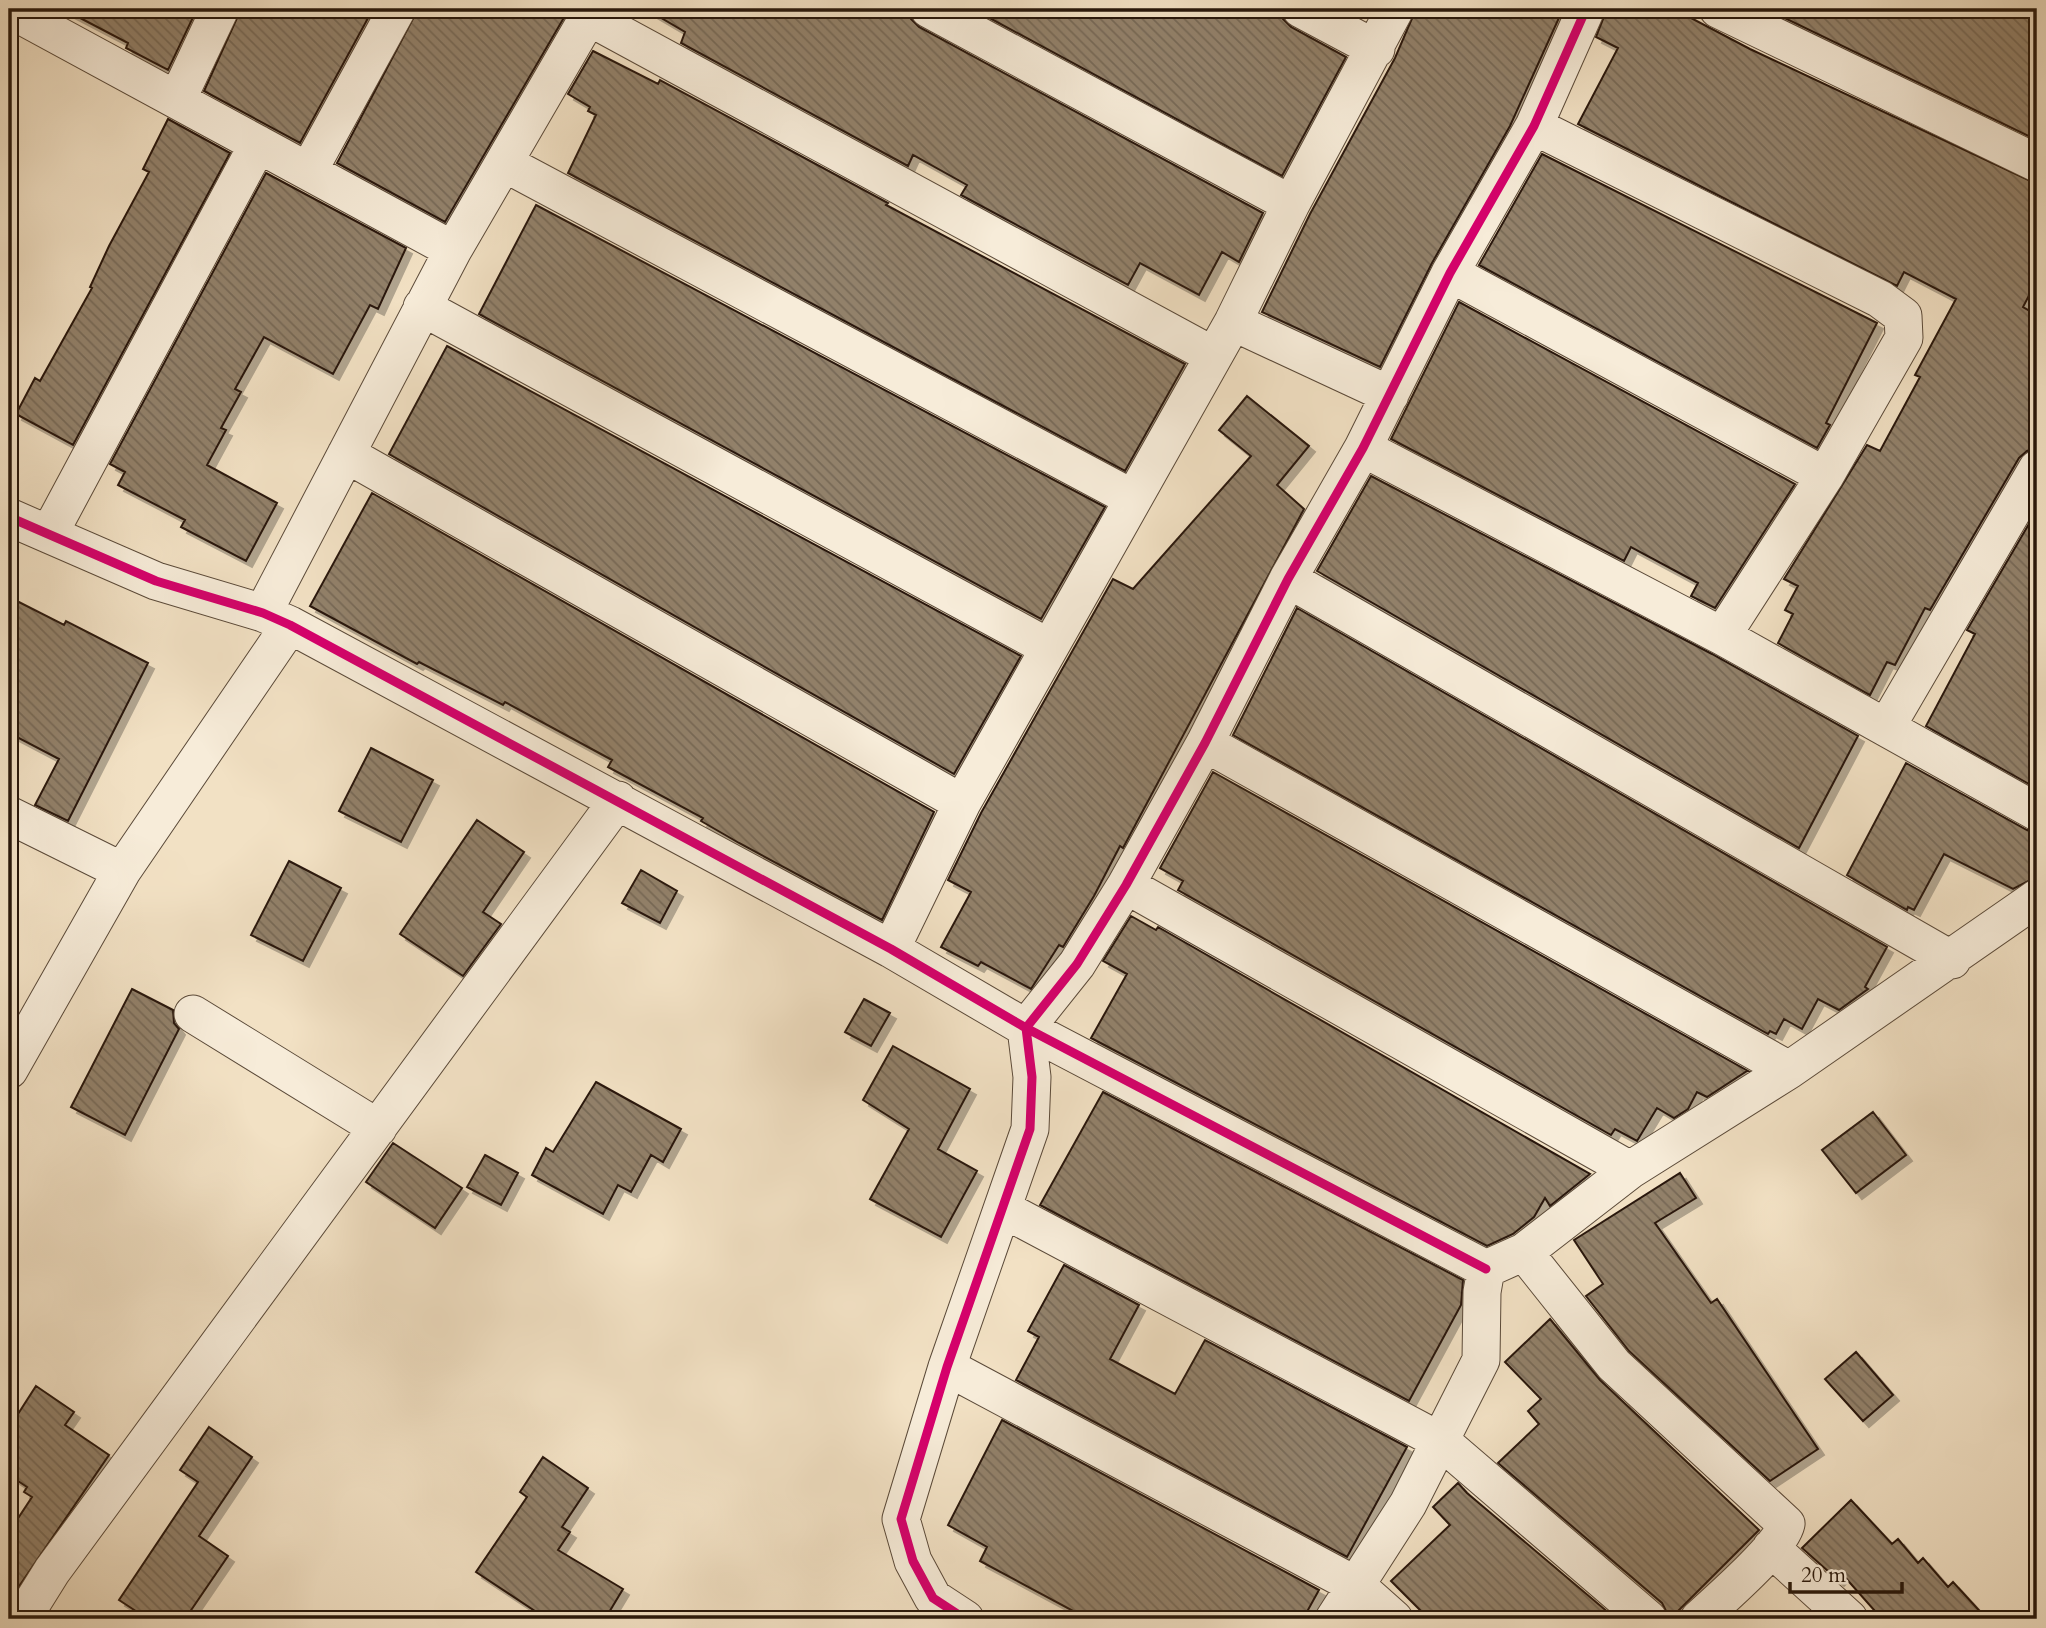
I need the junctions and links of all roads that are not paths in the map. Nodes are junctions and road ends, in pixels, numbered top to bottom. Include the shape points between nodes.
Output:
1 (9, 9) edge
2 (220, 9) edge
3 (397, 9) edge
4 (929, 9) edge
5 (1301, 9) edge
6 (1395, 9) edge
7 (1586, 9) edge
8 (1718, 9) edge
9 (591, 13) edge
10 (1376, 49) junction
11 (177, 100) junction
12 (1534, 126) junction
13 (258, 144) junction
14 (504, 163) junction
15 (2037, 163) edge
16 (309, 170) junction
17 (1291, 204) junction
18 (453, 250) junction
19 (1450, 273) junction
20 (422, 307) junction
21 (1233, 322) junction
22 (1213, 355) junction
23 (1390, 396) junction
24 (1363, 448) junction
25 (346, 454) junction
26 (2037, 469) edge
27 (1825, 476) junction
28 (1132, 498) junction
29 (9, 517) edge
30 (49, 534) junction
31 (1288, 579) junction
32 (276, 619) junction
33 (1722, 636) junction
34 (1048, 647) junction
35 (1887, 726) junction
36 (1205, 743) junction
37 (618, 800) junction
38 (962, 803) junction
39 (2035, 805) edge
40 (9, 815) edge
41 (122, 871) junction
42 (1126, 884) junction
43 (2037, 898) edge
44 (891, 949) junction
45 (1952, 960) junction
46 (193, 1014) dead end
47 (1027, 1027) junction
48 (9, 1070) edge
49 (1789, 1070) junction
50 (379, 1128) junction
51 (1630, 1170) junction
52 (1003, 1209) junction
53 (1524, 1252) junction
54 (1486, 1269) junction
55 (947, 1367) junction
56 (1442, 1442) junction
57 (1771, 1548) junction
58 (1357, 1586) junction
59 (928, 1609) edge
60 (22, 1619) edge
61 (965, 1619) edge
62 (1334, 1619) edge
63 (1394, 1619) edge
64 (1648, 1619) edge
65 (1699, 1619) edge
66 (1849, 1619) edge

1 - 11 street
2 - 11 street
3 - 16 street
4 - 17 street
5 - 10 street
6 - 10 street
7 - 12 street
8 - 15 street
9 - 14 street
9 - 22 street
10 - 17 street
11 - 13 street
12 - 19 street
12 - 27 street via 1880,299 1903,316 1904,338
13 - 16 street
13 - 30 street
14 - 18 street
14 - 28 street
16 - 18 street
17 - 21 street
18 - 20 street
19 - 23 street
19 - 27 street
20 - 25 street
20 - 34 street
21 - 22 street
21 - 23 street
22 - 28 street
23 - 24 street
24 - 31 street
24 - 33 street
25 - 32 street
25 - 38 street
26 - 35 street
27 - 33 street
28 - 34 street
29 - 30 street
30 - 32 street via 156,581
31 - 36 street
31 - 45 street
32 - 37 street
32 - 41 street
33 - 35 street
34 - 38 street
35 - 39 street
36 - 42 street
36 - 49 street
37 - 44 street
37 - 50 street
38 - 44 street
40 - 41 street
41 - 48 street
42 - 47 street via 1077,964
42 - 51 street
43 - 45 street
44 - 47 street
45 - 49 street
46 - 50 street
47 - 52 street via 1032,1077 1030,1129
47 - 54 street
49 - 51 street
50 - 60 street via 52,1571
51 - 53 street
52 - 55 street
52 - 56 street
53 - 54 street
53 - 57 street via 1614,1365 1780,1516 1786,1524 1784,1533
54 - 56 street via 1481,1360
55 - 58 street
55 - 59 street via 901,1519
56 - 58 street
56 - 64 street
57 - 65 street
57 - 66 street
58 - 62 street
58 - 63 street
59 - 61 street

